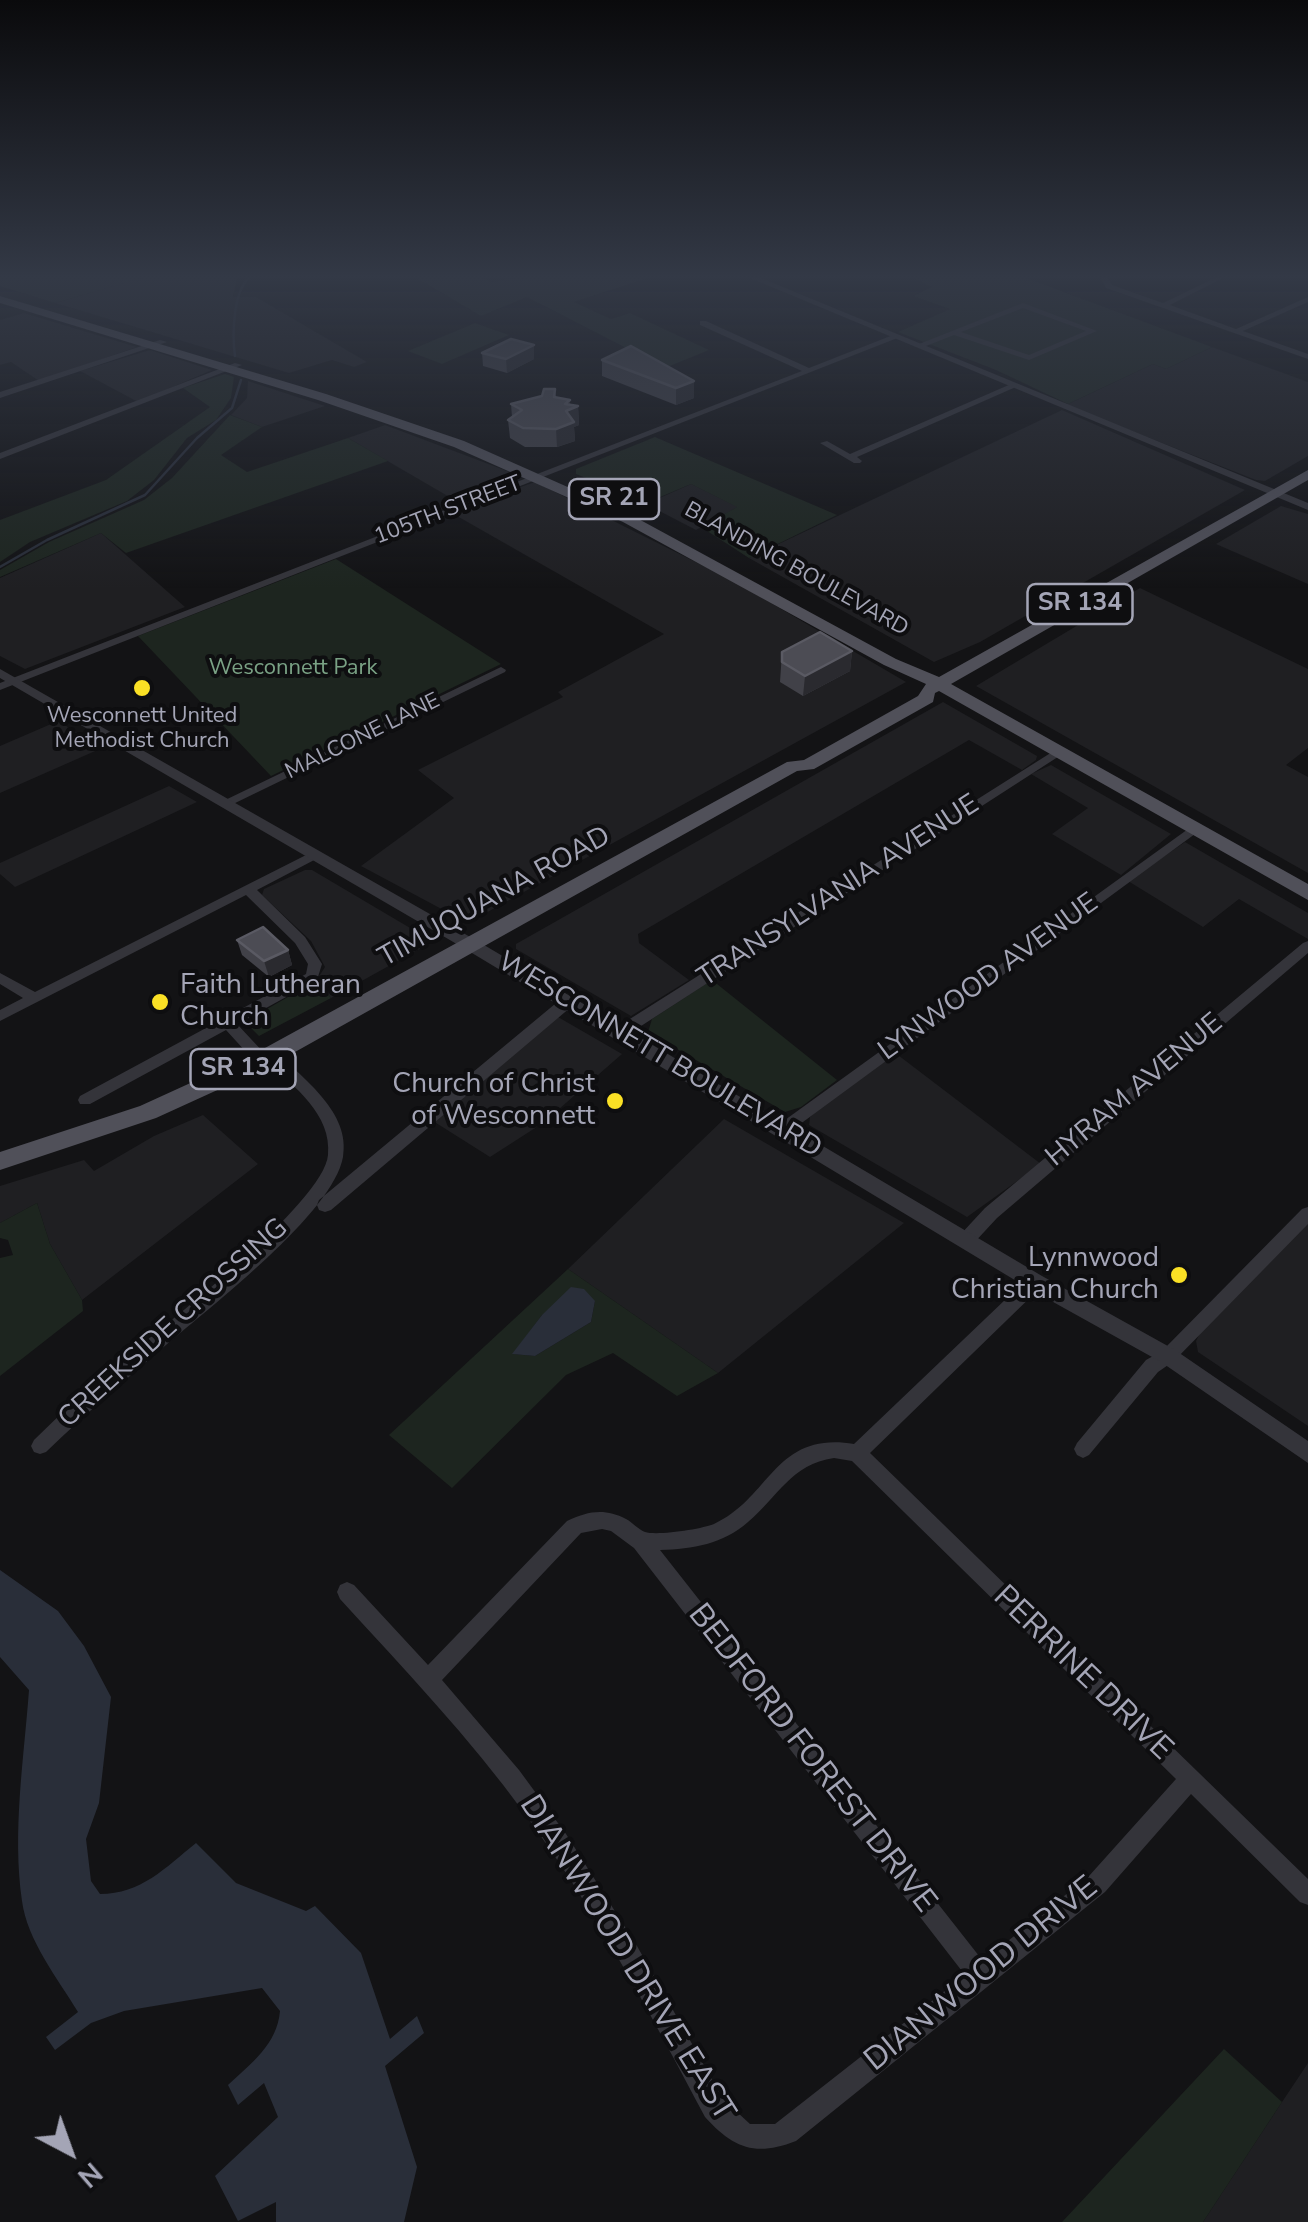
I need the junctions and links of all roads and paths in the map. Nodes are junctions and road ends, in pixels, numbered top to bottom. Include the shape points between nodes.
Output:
1 (41, 382) edge
2 (195, 382) edge
3 (282, 382) edge
4 (781, 382) edge
5 (1004, 382) edge
6 (1014, 386) junction
7 (0, 395) edge
8 (824, 443) dead end
9 (0, 456) edge
10 (542, 474) junction
11 (1308, 474) edge
12 (1274, 493) junction
13 (1308, 507) edge
14 (666, 531) junction
15 (501, 670) dead end
16 (0, 673) edge
17 (7, 684) edge
18 (933, 688) junction
19 (1060, 751) junction
20 (225, 803) junction
21 (1196, 828) junction
22 (314, 855) junction
23 (248, 890) junction
24 (1308, 892) edge
25 (473, 946) junction
26 (1308, 946) edge
27 (0, 978) edge
28 (34, 998) junction
29 (566, 1003) junction
30 (0, 1016) edge
31 (229, 1024) junction
32 (618, 1033) junction
33 (266, 1058) junction
34 (85, 1100) dead end
35 (783, 1128) junction
36 (0, 1161) edge
37 (326, 1205) dead end
38 (1308, 1214) edge
39 (966, 1240) junction
40 (1035, 1282) junction
41 (1168, 1356) junction
42 (40, 1446) dead end
43 (1083, 1450) dead end
44 (857, 1453) junction
45 (1308, 1454) edge
46 (642, 1541) junction
47 (347, 1592) dead end
48 (428, 1680) junction
49 (1190, 1779) junction
50 (1308, 1894) edge
51 (980, 1976) junction
52 (752, 2140) joint

1 - 7 street
2 - 9 street
3 - 10 main road, BLANDING BOULEVARD / SR 21 via 422,426
4 - 10 street, 105TH STREET
5 - 6 street
6 - 8 street via 855,458
6 - 12 street
10 - 14 main road, BLANDING BOULEVARD / SR 21
10 - 14 main road, BLANDING BOULEVARD / SR 21
10 - 17 street, 105TH STREET
11 - 12 main road, TIMUQUANA ROAD / SR 134
12 - 13 street
12 - 18 main road, TIMUQUANA ROAD / SR 134
14 - 18 main road, BLANDING BOULEVARD / SR 21
14 - 18 main road, BLANDING BOULEVARD / SR 21 via 727,556 906,656
15 - 20 street, MALCONE LANE
16 - 17 street, WESCONNETT BOULEVARD
17 - 20 street, WESCONNETT BOULEVARD
18 - 19 main road, BLANDING BOULEVARD / SR 21
18 - 25 main road, TIMUQUANA ROAD / SR 134 via 915,690 793,758 793,766
19 - 21 main road, BLANDING BOULEVARD / SR 21
19 - 32 street, TRANSYLVANIA AVENUE
20 - 22 street, WESCONNETT BOULEVARD
21 - 24 main road, BLANDING BOULEVARD / SR 21
21 - 35 street, LYNWOOD AVENUE
22 - 23 street
22 - 25 street, WESCONNETT BOULEVARD
23 - 28 street
23 - 31 street via 300,940 316,970
25 - 29 street, WESCONNETT BOULEVARD
25 - 33 main road, TIMUQUANA ROAD / SR 134
26 - 39 street, HYRAM AVENUE
27 - 28 street
28 - 30 street
29 - 32 street, WESCONNETT BOULEVARD
29 - 37 street
31 - 33 street, CREEKSIDE CROSSING
31 - 34 street
32 - 35 street, WESCONNETT BOULEVARD
33 - 36 main road, TIMUQUANA ROAD / SR 134 via 148,1112
33 - 42 street, CREEKSIDE CROSSING via 314,1097 332,1122 336,1156 327,1180 272,1244
35 - 39 street, WESCONNETT BOULEVARD
38 - 41 street
39 - 40 street, WESCONNETT BOULEVARD
40 - 41 street, WESCONNETT BOULEVARD
40 - 44 street
41 - 43 street via 1152,1366
41 - 45 street, WESCONNETT BOULEVARD
44 - 46 street via 835,1447 809,1453 724,1528 684,1540
44 - 49 street, PERRINE DRIVE
46 - 48 street via 608,1518 574,1527
46 - 51 street, BEDFORD FOREST DRIVE
47 - 48 street, DIANWOOD DRIVE EAST
48 - 52 street, DIANWOOD DRIVE EAST via 533,1806 632,1957 714,2108
49 - 50 street, PERRINE DRIVE
49 - 51 street, DIANWOOD DRIVE via 1098,1884
51 - 52 street, DIANWOOD DRIVE via 787,2132

